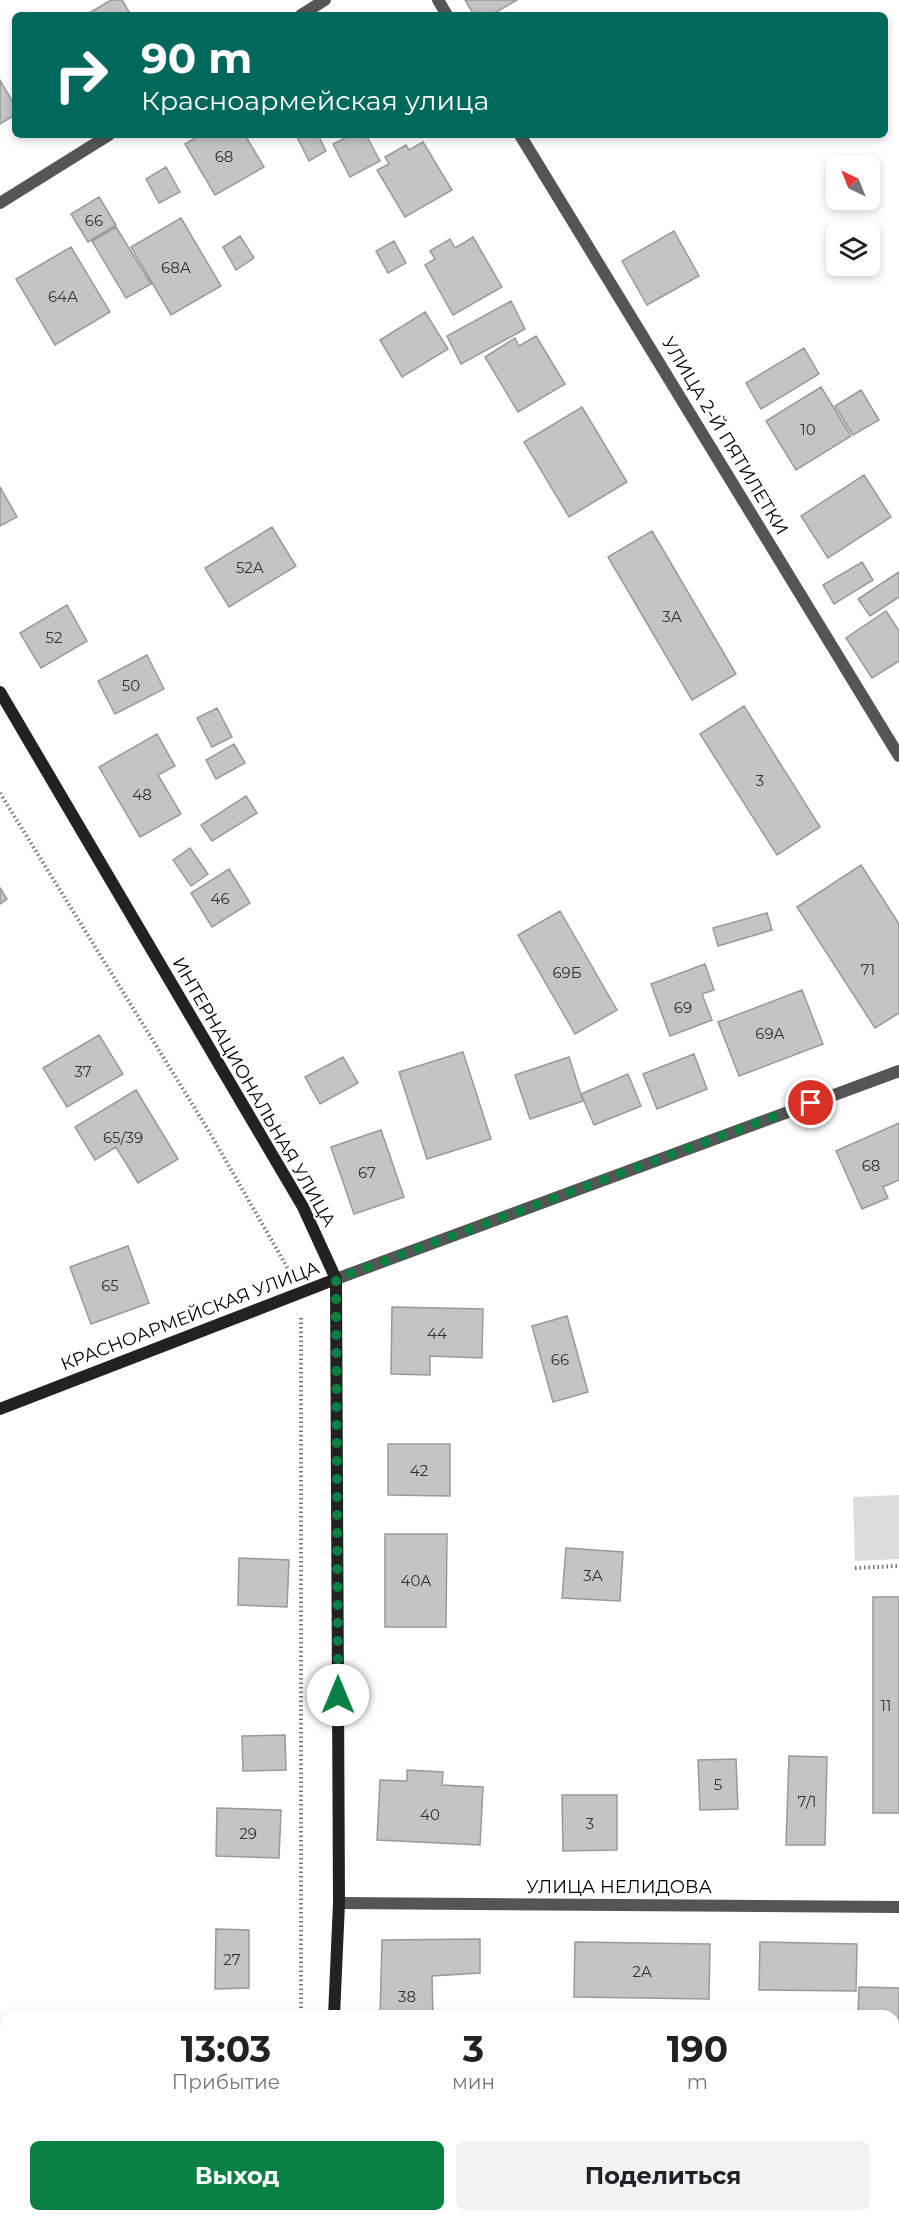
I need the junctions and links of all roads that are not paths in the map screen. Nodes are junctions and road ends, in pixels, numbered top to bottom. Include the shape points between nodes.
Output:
1 (325, 0) edge
2 (306, 12) edge
3 (104, 138) edge
4 (522, 138) edge
5 (0, 203) edge
6 (0, 692) edge
7 (899, 756) edge
8 (899, 1071) edge
9 (336, 1279) junction
10 (0, 1409) edge
11 (339, 1903) junction
12 (899, 1907) edge
13 (334, 2010) edge

1 - 2 street
3 - 5 street
4 - 7 street, УЛИЦА 2-Й ПЯТИЛЕТКИ
6 - 9 main road, ИНТЕРНАЦИОНАЛЬНАЯ УЛИЦА via 303,1207
8 - 9 street, КРАСНОАРМЕЙСКАЯ УЛИЦА
9 - 10 main road, КРАСНОАРМЕЙСКАЯ УЛИЦА
9 - 11 main road, ИНТЕРНАЦИОНАЛЬНАЯ УЛИЦА
11 - 12 street, УЛИЦА НЕЛИДОВА
11 - 13 main road, ИНТЕРНАЦИОНАЛЬНАЯ УЛИЦА

